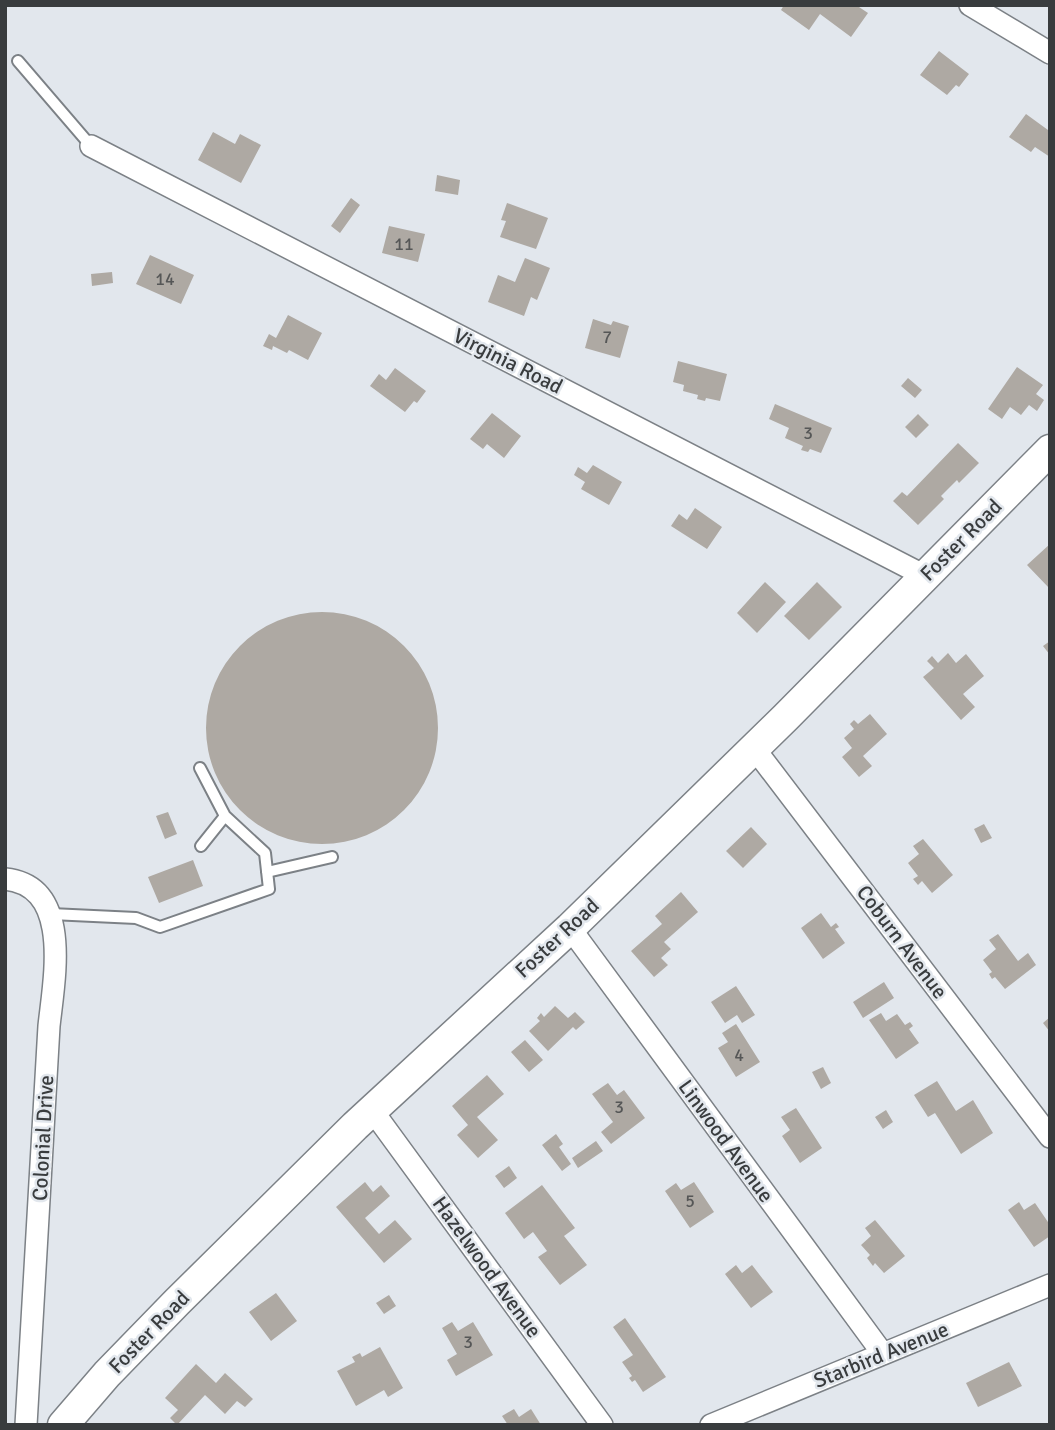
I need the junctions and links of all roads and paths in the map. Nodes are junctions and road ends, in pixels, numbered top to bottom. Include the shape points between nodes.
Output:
1 (970, 5) edge
2 (1050, 53) edge
3 (18, 61) dead end
4 (92, 146) joint
5 (1050, 450) edge
6 (925, 576) junction
7 (754, 748) junction
8 (200, 768) dead end
9 (225, 816) junction
10 (201, 846) dead end
11 (332, 857) dead end
12 (267, 872) junction
13 (5, 879) edge
14 (51, 914) junction
15 (570, 928) junction
16 (372, 1110) junction
17 (1050, 1137) edge
18 (1050, 1285) edge
19 (883, 1354) junction
20 (26, 1425) edge
21 (63, 1425) edge
22 (603, 1425) edge
23 (711, 1425) edge

1 - 2 street
3 - 4 lane
4 - 6 street, Virginia Road
5 - 6 street, Foster Road
6 - 7 street, Foster Road
7 - 15 street, Foster Road
7 - 17 street, Coburn Avenue
8 - 9 lane
9 - 10 lane
9 - 12 lane via 265,853
11 - 12 lane
12 - 14 lane via 269,890 160,926 136,918
13 - 14 street via 18,880 37,892
14 - 20 street, Colonial Drive via 55,965
15 - 16 street, Foster Road
15 - 19 street, Linwood Avenue
16 - 21 street, Foster Road via 177,1302
16 - 22 street, Hazelwood Avenue
18 - 19 street, Starbird Avenue
19 - 23 street, Starbird Avenue

